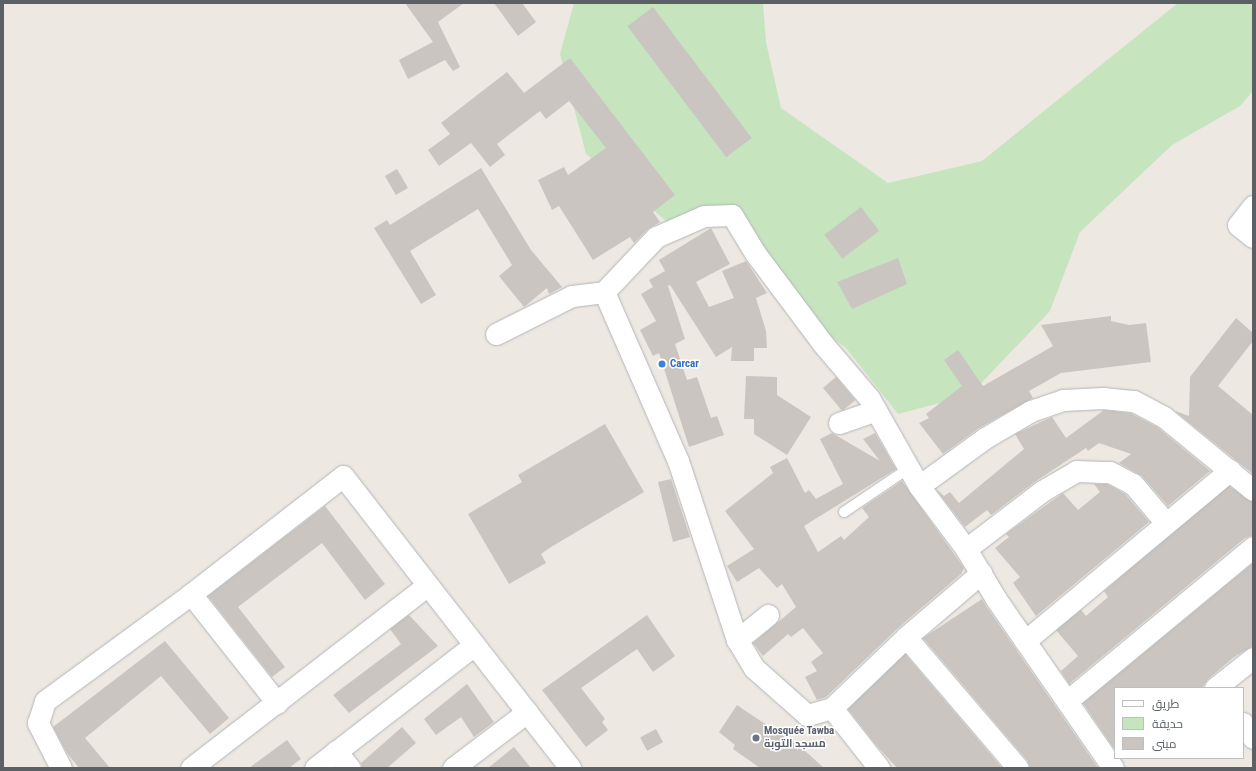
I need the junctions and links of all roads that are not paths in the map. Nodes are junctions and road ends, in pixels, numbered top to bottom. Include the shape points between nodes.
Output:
1 (1253, 206) edge
2 (1253, 237) edge
3 (604, 292) junction
4 (496, 334) dead end
5 (876, 410) junction
6 (839, 424) dead end
7 (908, 468) junction
8 (1230, 470) junction
9 (919, 486) junction
10 (1253, 490) edge
11 (844, 512) dead end
12 (1166, 523) junction
13 (1253, 547) edge
14 (966, 549) junction
15 (981, 573) junction
16 (428, 585) junction
17 (191, 594) junction
18 (768, 615) dead end
19 (906, 637) junction
20 (737, 640) junction
21 (1026, 641) junction
22 (474, 645) junction
23 (1253, 658) edge
24 (1216, 687) edge
25 (1067, 701) junction
26 (277, 702) junction
27 (832, 708) junction
28 (527, 712) junction
29 (1244, 725) edge
30 (1253, 738) edge
31 (336, 752) junction
32 (1125, 759) edge
33 (61, 768) edge
34 (191, 768) edge
35 (315, 768) edge
36 (350, 768) edge
37 (453, 768) edge
38 (570, 768) edge
39 (879, 768) edge
40 (1018, 768) edge
41 (1113, 768) edge

1 - 2 street via 1238,224
3 - 4 street via 572,296
3 - 5 street via 656,237 704,216 732,215 755,253
3 - 20 street via 678,460
5 - 6 street
5 - 7 street
7 - 9 street
7 - 11 lane
8 - 9 street via 1164,417 1134,401 1063,400 1031,411 985,438
8 - 10 street
8 - 12 street
9 - 14 street
12 - 14 street via 1133,484 1110,472 1076,471 1042,491
12 - 21 street
13 - 25 street
14 - 15 street
15 - 19 street
15 - 21 street
16 - 17 street via 343,476
16 - 22 street
16 - 26 street
17 - 26 street
17 - 33 street via 45,701 38,715 39,727
18 - 20 street
19 - 27 street
19 - 40 street
20 - 27 street via 754,668 807,715
21 - 25 street
22 - 28 street
22 - 31 street
23 - 24 street
25 - 41 street
26 - 34 street
27 - 39 street
28 - 37 street
28 - 38 street
29 - 30 street
31 - 35 street
31 - 36 street
32 - 41 street

